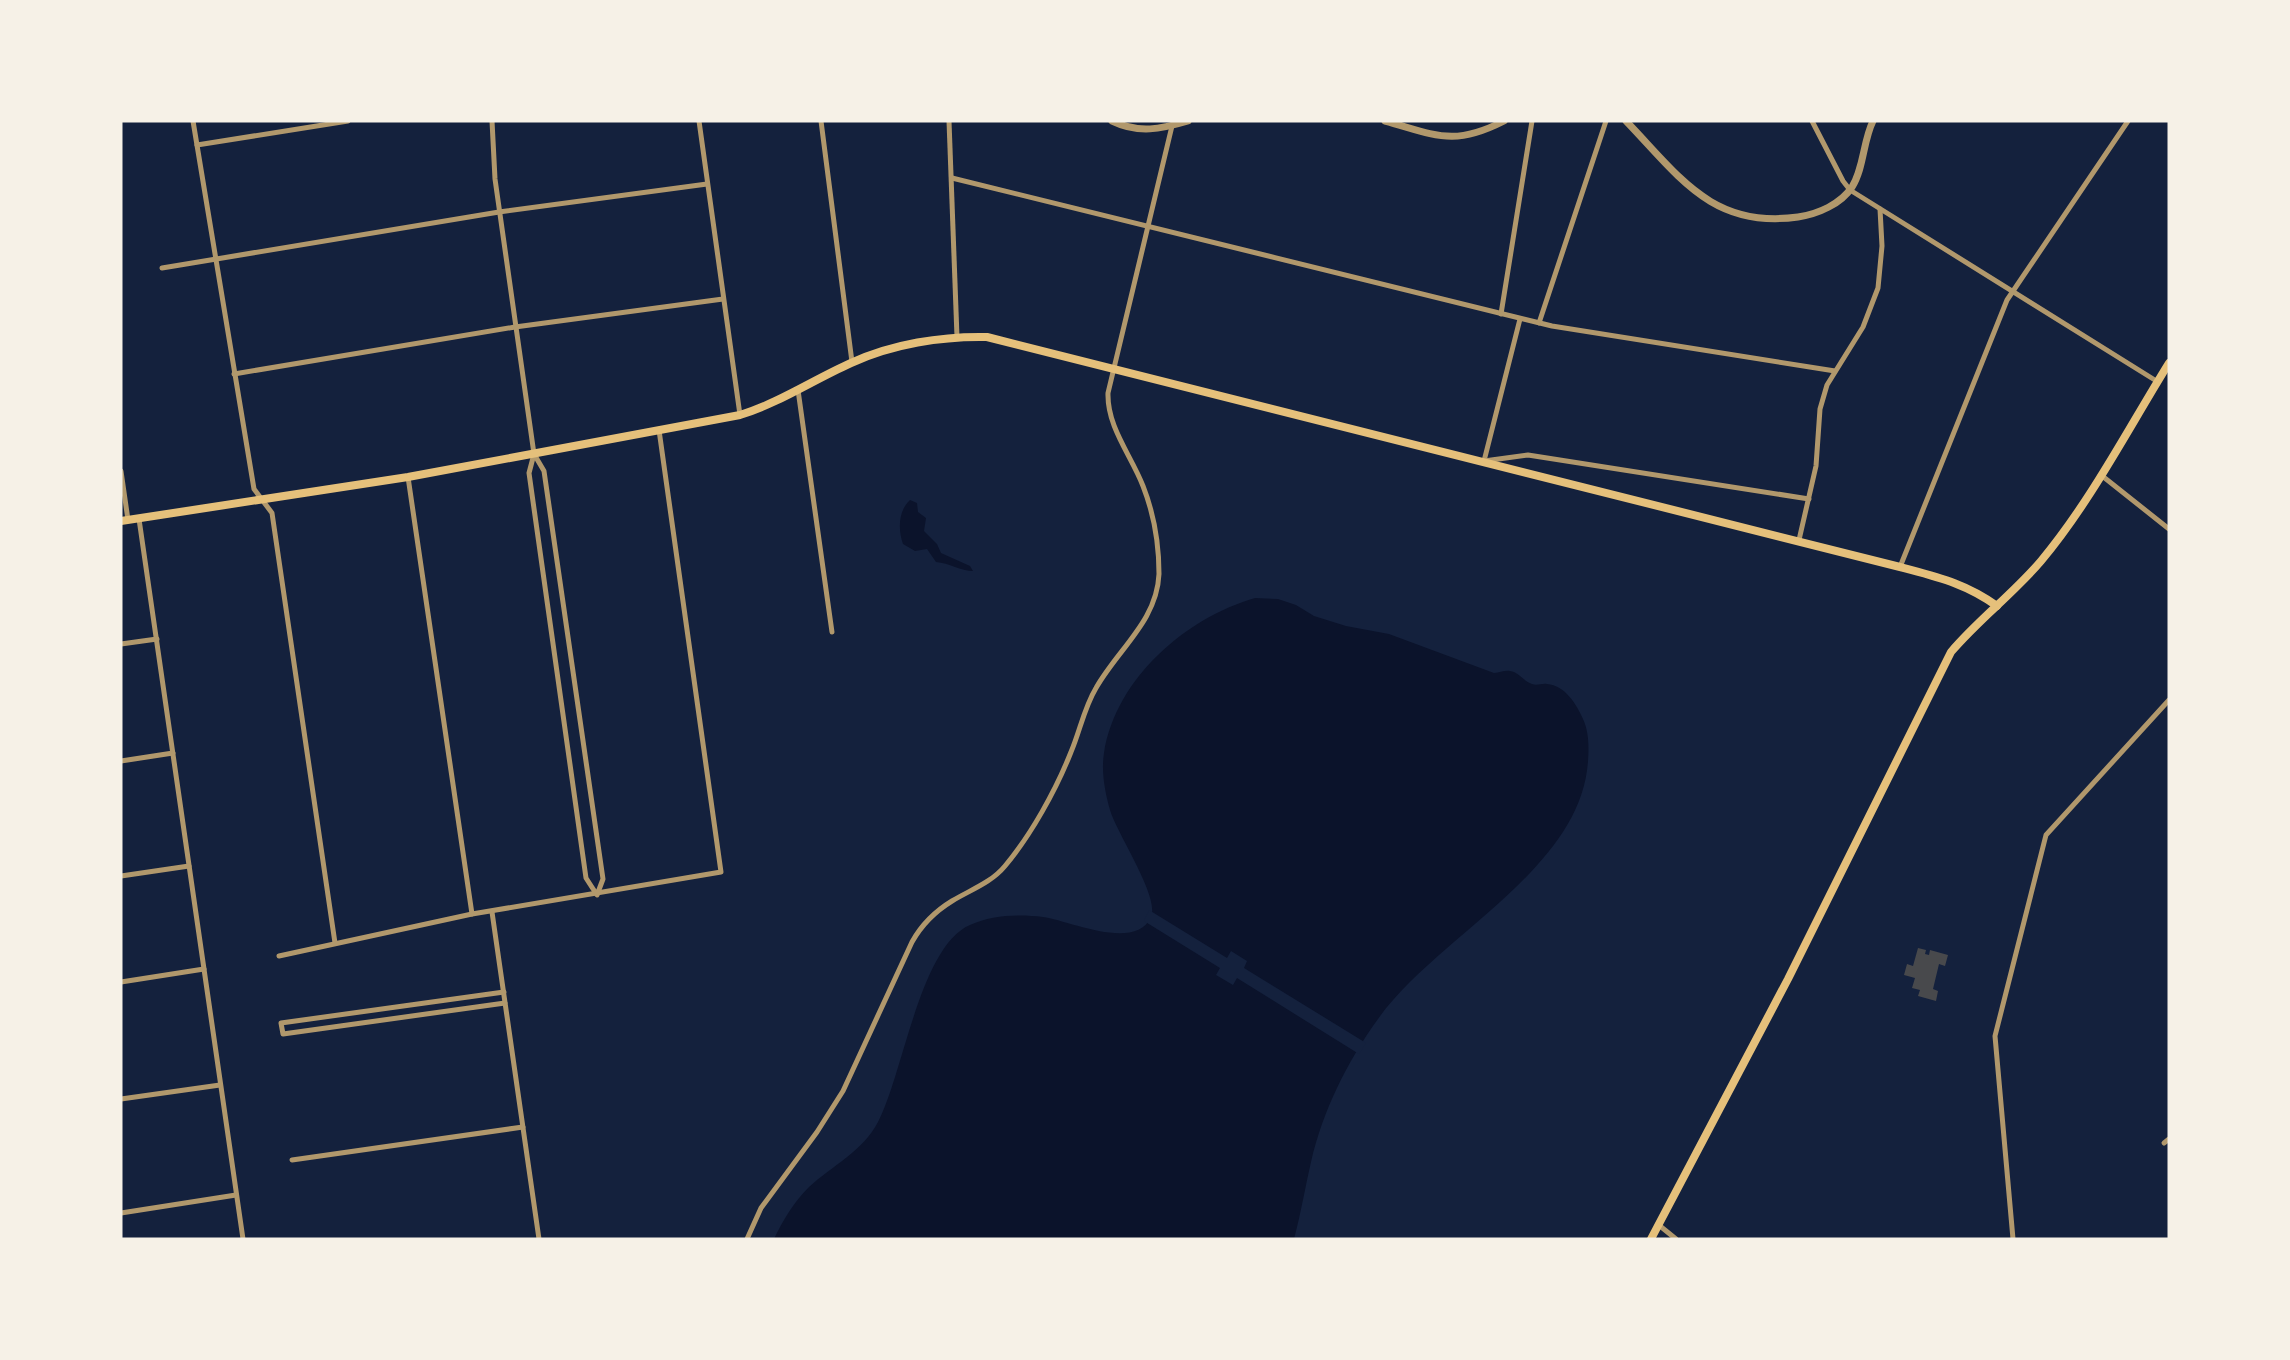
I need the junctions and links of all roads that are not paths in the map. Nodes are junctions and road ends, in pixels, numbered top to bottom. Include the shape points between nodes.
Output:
1 (193, 121) edge
2 (348, 121) edge
3 (492, 121) edge
4 (699, 121) edge
5 (821, 121) edge
6 (949, 121) edge
7 (1112, 121) edge
8 (1188, 121) edge
9 (1385, 121) edge
10 (1504, 121) edge
11 (1532, 121) edge
12 (1606, 121) edge
13 (1626, 121) edge
14 (1812, 121) edge
15 (1873, 121) edge
16 (2128, 121) edge
17 (1408, 124) edge
18 (1172, 126) junction
19 (197, 145) junction
20 (952, 178) junction
21 (707, 184) junction
22 (1850, 190) junction
23 (1880, 209) junction
24 (499, 212) junction
25 (1148, 227) junction
26 (215, 259) junction
27 (162, 268) dead end
28 (2012, 291) junction
29 (723, 299) junction
30 (1501, 314) junction
31 (1520, 319) junction
32 (1539, 323) junction
33 (515, 327) junction
34 (957, 337) junction
35 (852, 362) junction
36 (2169, 363) edge
37 (1112, 368) junction
38 (1835, 371) junction
39 (234, 374) junction
40 (2158, 382) junction
41 (797, 390) junction
42 (740, 415) junction
43 (659, 430) junction
44 (534, 454) junction
45 (1484, 461) junction
46 (121, 471) edge
47 (2101, 475) junction
48 (408, 477) junction
49 (1810, 499) junction
50 (262, 501) junction
51 (139, 519) junction
52 (125, 521) edge
53 (2169, 529) edge
54 (1799, 540) junction
55 (1900, 567) junction
56 (1997, 606) junction
57 (832, 632) dead end
58 (157, 639) junction
59 (121, 644) edge
60 (2169, 700) edge
61 (173, 754) junction
62 (121, 761) edge
63 (189, 866) junction
64 (121, 876) edge
65 (597, 895) junction
66 (492, 912) junction
67 (472, 914) junction
68 (335, 943) junction
69 (279, 956) dead end
70 (204, 969) junction
71 (121, 982) edge
72 (504, 992) junction
73 (505, 1003) junction
74 (220, 1085) junction
75 (121, 1099) edge
76 (523, 1127) junction
77 (292, 1160) dead end
78 (236, 1195) junction
79 (121, 1213) edge
80 (1660, 1226) junction
81 (243, 1239) edge
82 (539, 1239) edge
83 (747, 1239) edge
84 (1651, 1239) edge
85 (1676, 1239) edge
86 (2013, 1239) edge

1 - 19 street
2 - 19 street
3 - 24 street
4 - 21 street
5 - 35 street
6 - 20 street
7 - 18 street via 1142,130
8 - 18 street
9 - 17 street
10 - 17 street via 1455,138
11 - 30 street
12 - 32 street
13 - 22 street via 1693,191 1732,213 1762,218 1805,216 1831,206
14 - 22 street
15 - 22 street
16 - 28 street
18 - 25 street
19 - 26 street
20 - 25 street
20 - 34 street
21 - 24 street
21 - 29 street
22 - 23 street
23 - 28 street
23 - 38 street via 1878,288 1863,327
24 - 26 street
24 - 33 street
25 - 30 street
25 - 37 street
26 - 27 street
26 - 39 street
28 - 40 street
28 - 55 street
29 - 33 street
29 - 42 street
30 - 31 street
31 - 32 street
31 - 45 street
32 - 38 street
33 - 39 street
33 - 44 street
34 - 35 main road via 908,345
34 - 37 main road via 987,337
35 - 41 main road
36 - 40 main road
37 - 45 main road
37 - 83 street via 1111,416 1143,485 1155,527 1159,570 1153,605 1095,689 1058,780 1004,868 922,925 843,1091 761,1208
38 - 49 street via 1820,409
39 - 50 street via 254,489
40 - 47 main road
41 - 42 main road
41 - 57 street
42 - 43 main road
43 - 44 main road
43 - 65 street via 721,872
44 - 48 main road
44 - 65 street via 529,473 586,878
44 - 65 street via 544,471 603,879
45 - 49 street via 1528,454
45 - 54 main road
46 - 52 street
47 - 53 street
47 - 56 main road via 2053,545
48 - 50 main road
48 - 67 street
49 - 54 street
50 - 51 main road
50 - 68 street via 272,513
51 - 52 main road
51 - 58 street
54 - 55 main road
55 - 56 main road via 1959,584
56 - 80 main road via 1969,630 1939,671
58 - 59 street
58 - 61 street
60 - 86 street via 2046,835 1995,1036
61 - 62 street
61 - 63 street
63 - 64 street
63 - 70 street
65 - 66 street
66 - 67 street
66 - 72 street
67 - 68 street
68 - 69 street
70 - 71 street
70 - 74 street
72 - 73 street
72 - 73 street via 281,1023 283,1034
73 - 76 street
74 - 75 street
74 - 78 street
76 - 77 street
76 - 82 street
78 - 79 street
78 - 81 street
80 - 84 main road
80 - 85 street

